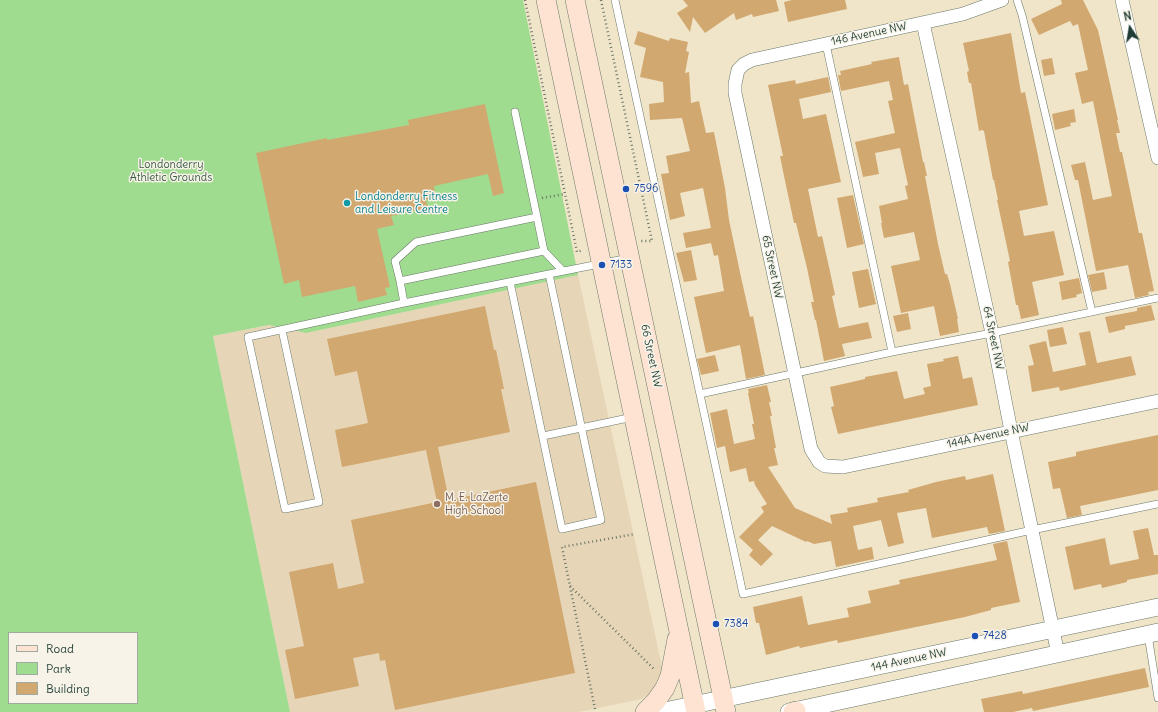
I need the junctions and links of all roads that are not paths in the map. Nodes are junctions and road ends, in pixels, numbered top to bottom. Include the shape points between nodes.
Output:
1 (546, 0) edge
2 (575, 0) edge
3 (614, 0) edge
4 (1002, 0) edge
5 (1017, 0) edge
6 (1122, 0) edge
7 (923, 23) junction
8 (826, 44) junction
9 (738, 70) joint
10 (515, 112) dead end
11 (1158, 158) edge
12 (537, 217) junction
13 (544, 250) junction
14 (631, 257) junction
15 (602, 264) junction
16 (563, 271) junction
17 (549, 274) junction
18 (400, 281) junction
19 (510, 282) junction
20 (1158, 298) edge
21 (404, 303) junction
22 (1092, 312) junction
23 (282, 330) junction
24 (992, 333) junction
25 (892, 352) junction
26 (795, 373) junction
27 (700, 394) junction
28 (1158, 401) edge
29 (634, 417) junction
30 (582, 428) junction
31 (1011, 431) junction
32 (543, 436) junction
33 (819, 462) joint
34 (1158, 504) edge
35 (1032, 530) junction
36 (1158, 607) edge
37 (1053, 629) junction
38 (679, 630) junction
39 (1153, 633) edge
40 (1058, 654) junction
41 (1158, 698) edge
42 (725, 705) edge
43 (696, 708) edge
44 (645, 712) edge
45 (660, 712) edge
46 (793, 712) edge

1 - 15 main road
2 - 14 main road, 66 Street NW
3 - 27 lane
4 - 7 street, 146 Avenue NW via 963,14
5 - 22 lane
6 - 11 street
7 - 8 street, 146 Avenue NW
7 - 24 street, 64 Street NW
8 - 9 street, 146 Avenue NW via 752,60
8 - 25 lane
9 - 26 street, 65 Street NW via 735,93
10 - 12 lane
12 - 13 lane
12 - 18 lane via 416,242 395,261
13 - 16 lane
13 - 18 lane
14 - 15 lane
14 - 42 main road, 66 Street NW
15 - 16 lane
15 - 29 main road
16 - 17 lane
17 - 19 lane
17 - 30 lane
18 - 21 lane
19 - 21 lane
19 - 32 lane
20 - 22 lane
21 - 23 lane
22 - 24 lane
23 - 23 lane via 319,502 285,509 248,337
24 - 25 lane
24 - 31 street, 64 Street NW
25 - 26 lane
26 - 27 lane
26 - 33 street, 65 Street NW via 809,441
27 - 35 lane via 743,594
28 - 31 street, 144A Avenue NW
29 - 30 lane
29 - 38 main road
30 - 32 lane
30 - 32 lane via 601,520 562,529
31 - 33 street, 144A Avenue NW via 843,467 825,466
31 - 35 street, 64 Street NW
34 - 35 lane
35 - 37 street, 64 Street NW
36 - 37 street, 144 Avenue NW
37 - 40 street, 64 Street NW
37 - 42 street, 144 Avenue NW
38 - 43 main road
38 - 44 main road via 665,688 656,702
39 - 40 street
39 - 41 lane
40 - 46 street
42 - 43 street, 144 Avenue NW
43 - 45 street, 144 Avenue NW

